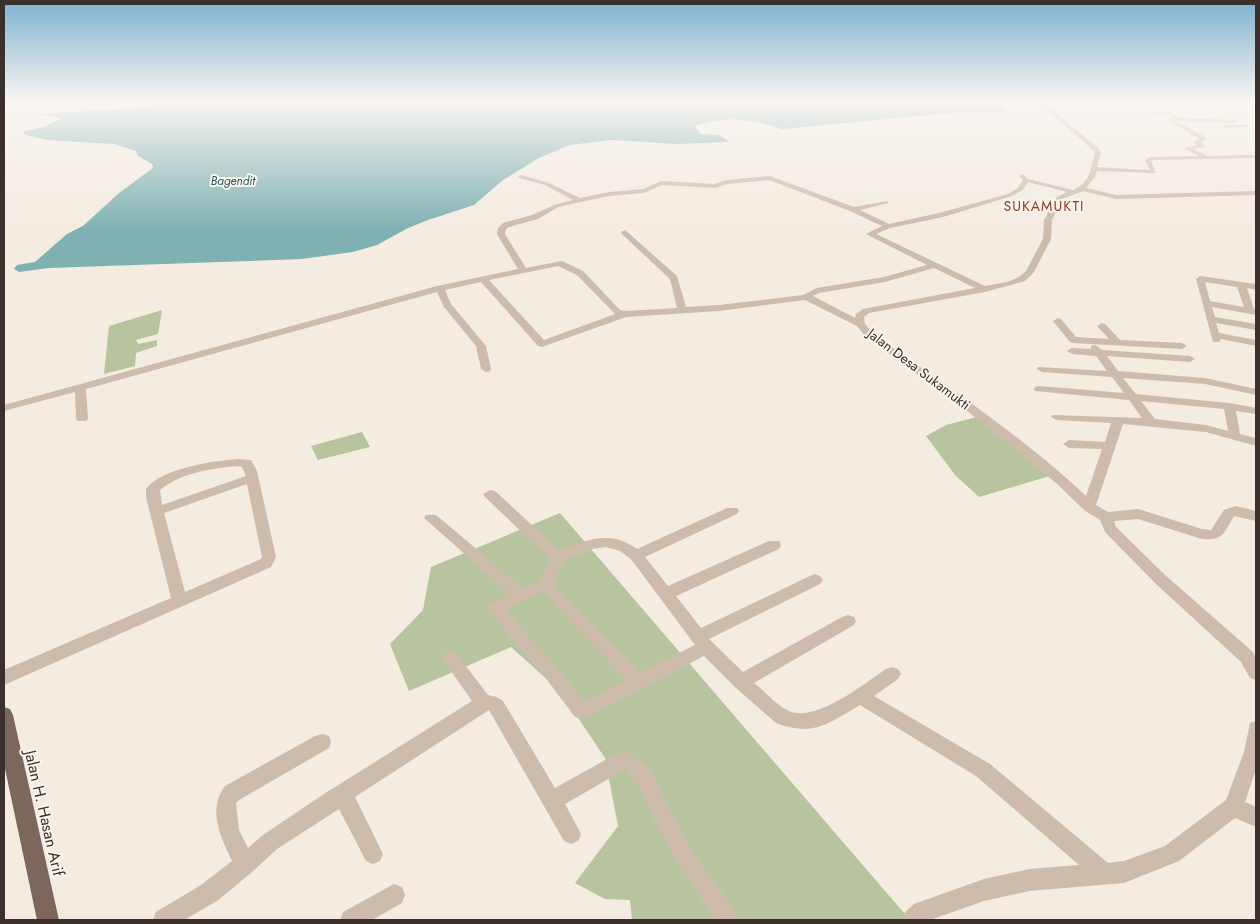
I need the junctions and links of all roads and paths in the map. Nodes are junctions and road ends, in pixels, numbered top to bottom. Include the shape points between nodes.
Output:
1 (1092, 144) edge
2 (1202, 144) edge
3 (1255, 157) dead end
4 (1206, 158) junction
5 (1093, 169) junction
6 (521, 176) dead end
7 (1078, 191) junction
8 (1256, 194) edge
9 (579, 200) junction
10 (886, 202) dead end
11 (854, 209) junction
12 (888, 226) junction
13 (625, 232) dead end
14 (934, 264) junction
15 (523, 270) junction
16 (483, 279) junction
17 (1241, 285) junction
18 (1256, 287) edge
19 (440, 288) junction
20 (985, 289) junction
21 (805, 297) junction
22 (1206, 303) junction
23 (682, 310) junction
24 (1253, 311) edge
25 (626, 314) junction
26 (1211, 319) junction
27 (1058, 321) dead end
28 (860, 324) junction
29 (1102, 326) dead end
30 (1256, 327) edge
31 (1146, 333) dead end
32 (1091, 341) junction
33 (1117, 342) junction
34 (1256, 342) edge
35 (1157, 344) junction
36 (1182, 346) dead end
37 (1072, 351) dead end
38 (1098, 353) junction
39 (1190, 359) dead end
40 (486, 369) dead end
41 (1042, 369) dead end
42 (1114, 374) junction
43 (80, 388) junction
44 (1039, 389) dead end
45 (1256, 392) edge
46 (1131, 396) junction
47 (1228, 406) junction
48 (4, 408) edge
49 (1256, 411) edge
50 (1057, 417) dead end
51 (82, 419) dead end
52 (1118, 420) junction
53 (1151, 422) junction
54 (1235, 437) junction
55 (1256, 442) edge
56 (1069, 444) dead end
57 (1109, 446) junction
58 (252, 478) junction
59 (490, 494) dead end
60 (1089, 507) junction
61 (157, 511) junction
62 (732, 511) dead end
63 (1256, 516) edge
64 (432, 518) dead end
65 (1106, 518) junction
66 (774, 545) dead end
67 (636, 555) junction
68 (558, 558) junction
69 (815, 580) dead end
70 (545, 584) junction
71 (666, 594) junction
72 (521, 595) junction
73 (180, 601) junction
74 (848, 621) dead end
75 (702, 642) junction
76 (450, 658) dead end
77 (1256, 673) edge
78 (892, 674) dead end
79 (4, 678) edge
80 (639, 682) junction
81 (741, 682) junction
82 (860, 696) junction
83 (484, 703) junction
84 (4, 715) edge
85 (1256, 729) edge
86 (322, 742) dead end
87 (332, 801) junction
88 (552, 801) junction
89 (1233, 807) junction
90 (1256, 817) edge
91 (571, 834) dead end
92 (373, 854) dead end
93 (245, 865) junction
94 (1105, 874) junction
95 (394, 895) dead end
96 (48, 920) edge
97 (164, 920) edge
98 (351, 920) edge
99 (728, 920) edge
100 (913, 920) edge

1 - 5 street, Jalan Desa Sukamukti via 1098,152
2 - 4 street via 1204,145 1187,148
3 - 4 street
4 - 5 street via 1149,159 1156,174
5 - 7 street, Jalan Desa Sukamukti via 1092,177
6 - 9 street via 547,184
7 - 8 street via 1116,197
7 - 12 street via 1024,178 1021,189 1010,195
7 - 20 street, Jalan Desa Sukamukti via 1059,198 1056,203 1048,220 1048,239 1030,272 1010,284
9 - 11 street via 644,191 661,183 715,186 766,178
9 - 15 street via 502,228 501,234
10 - 11 street
11 - 12 street
12 - 14 street via 870,234
13 - 23 street via 674,278
14 - 20 street
14 - 21 street via 881,280 817,291
15 - 16 street
15 - 25 street via 564,264 580,273 617,312
16 - 19 street
16 - 25 street via 542,344
17 - 18 street
17 - 22 street via 1201,278
17 - 24 street
19 - 40 street via 447,305 481,346
19 - 43 street
20 - 28 street, Jalan Desa Sukamukti via 866,311 859,316
21 - 23 street
21 - 28 street
22 - 24 street
22 - 26 street
23 - 25 street
26 - 30 street
26 - 34 street via 1215,337
27 - 32 street via 1073,340
28 - 60 street, Jalan Desa Sukamukti via 869,335 966,404 1061,480
29 - 33 street
31 - 35 street
32 - 33 street
32 - 38 street
33 - 35 street
35 - 36 street
37 - 38 street
38 - 39 street
38 - 42 street
41 - 42 street
42 - 45 street via 1205,380
42 - 46 street
43 - 48 street
43 - 51 street
44 - 46 street
46 - 47 street
46 - 53 street
47 - 49 street
47 - 54 street
50 - 52 street
52 - 53 street
52 - 57 street
53 - 54 street via 1206,429
54 - 55 street
56 - 57 street
57 - 60 street
58 - 61 street
58 - 61 street via 249,465 242,462 230,462 173,477 153,489
58 - 73 street via 270,557 268,561
59 - 68 street
60 - 65 street, Jalan Desa Sukamukti
61 - 73 street
62 - 67 street
63 - 65 street via 1236,511 1229,513 1213,535 1138,514
64 - 72 street
65 - 77 street, Jalan Desa Sukamukti via 1110,530 1247,657
66 - 71 street
67 - 68 street via 616,542 598,541
67 - 71 street
68 - 70 street
69 - 75 street
70 - 72 street
70 - 80 street
71 - 75 street
72 - 80 street via 494,608 550,670 581,711
73 - 79 street
74 - 81 street
75 - 80 street
75 - 81 street
76 - 83 street
78 - 82 street
81 - 82 street via 782,717 800,722 817,720
82 - 94 street via 983,770
83 - 87 street
83 - 88 street via 491,702 497,706
84 - 96 main road, Jalan H. Hasan Arif
85 - 89 street via 1253,752
86 - 93 street via 232,793 226,801 230,831
87 - 92 street via 346,800
87 - 93 street via 270,842
88 - 91 street
88 - 99 street via 616,762 626,762 636,768 647,782 684,855
89 - 90 street
89 - 94 street via 1172,854 1124,872
93 - 97 street via 209,893
94 - 100 street via 1029,880 984,890 922,912
95 - 98 street

